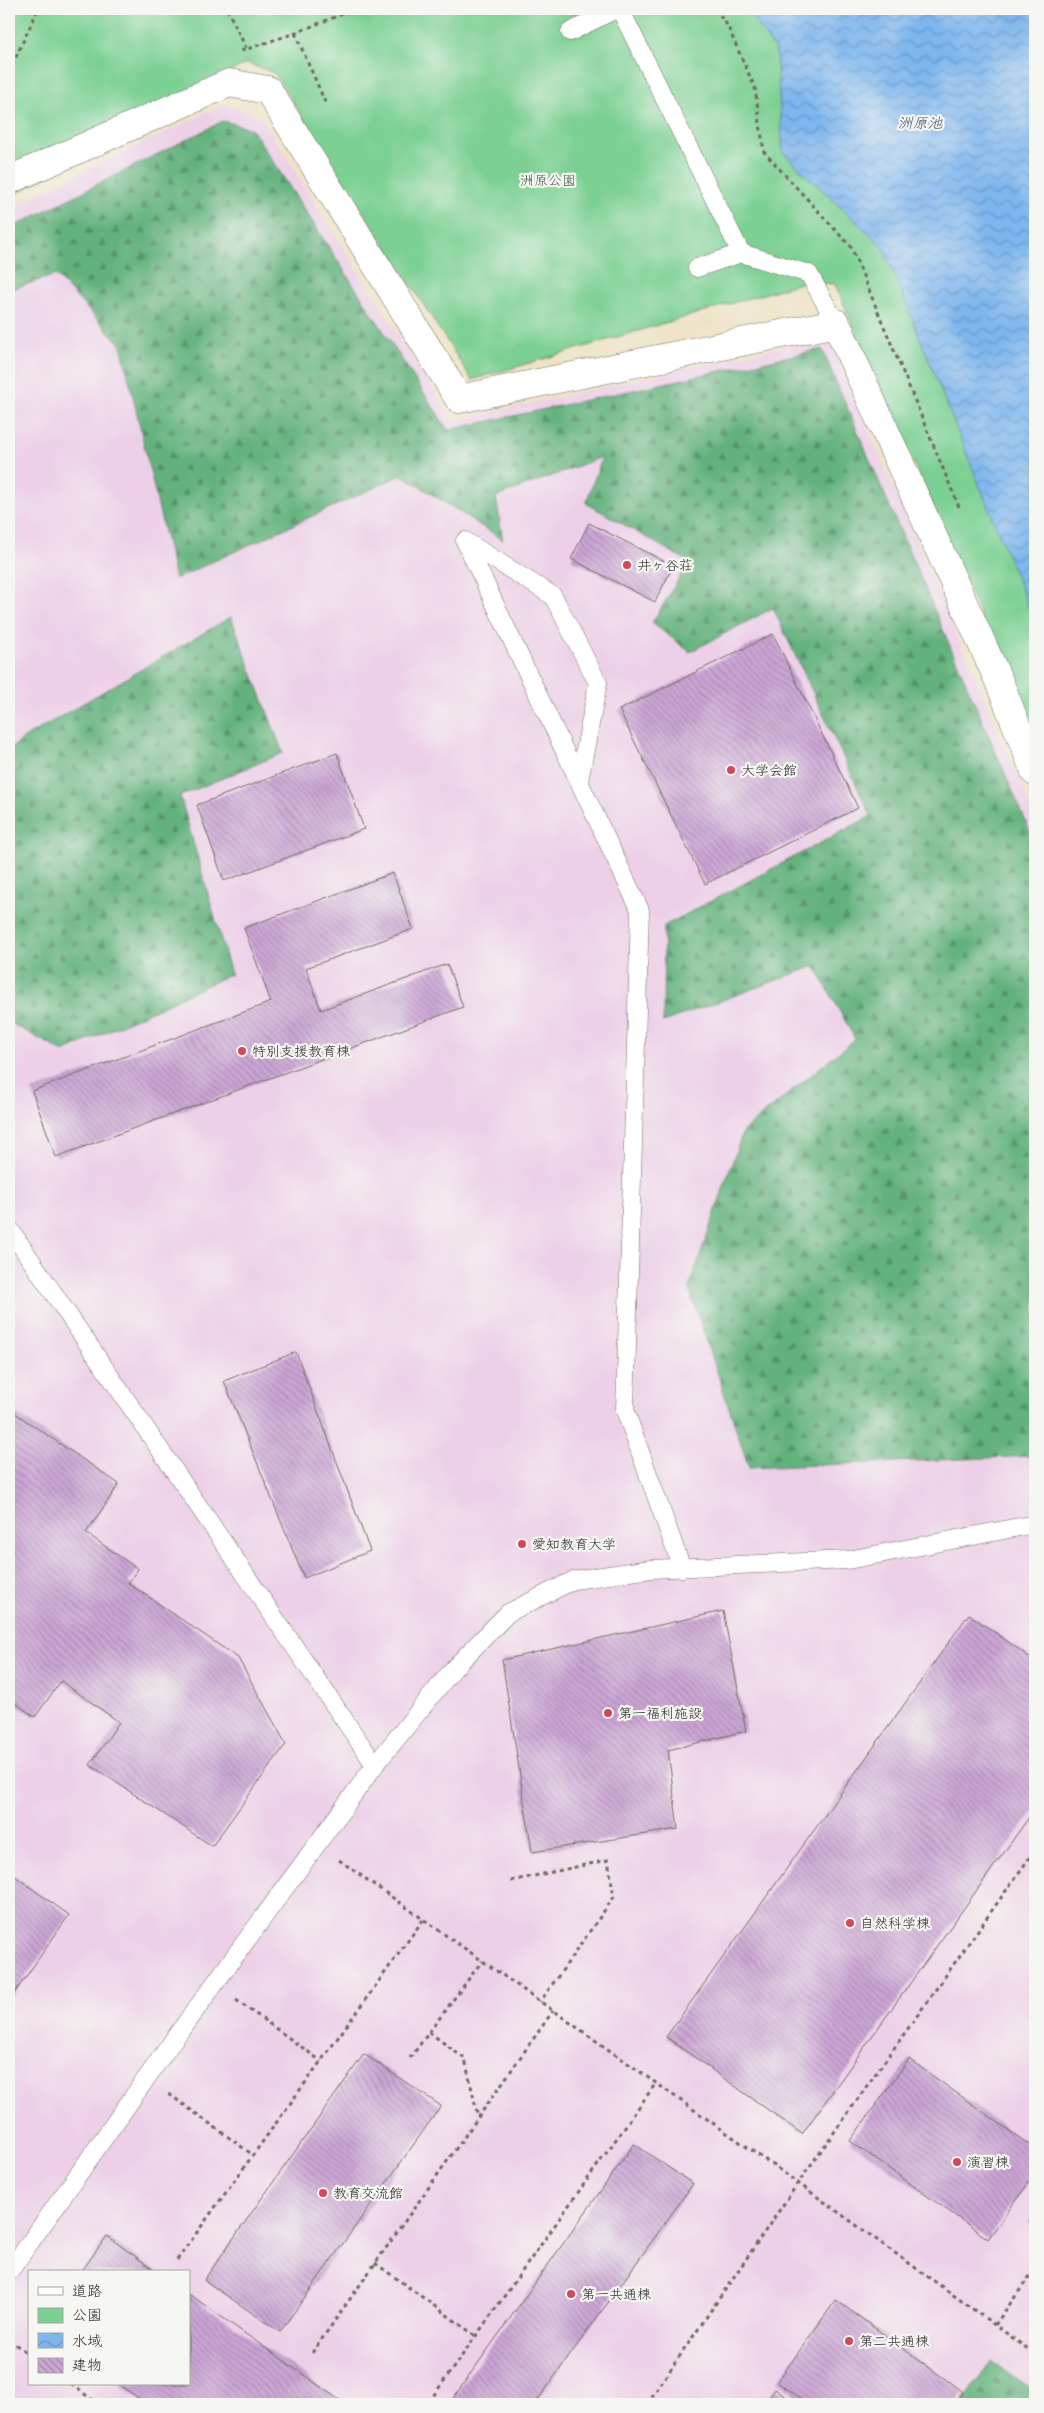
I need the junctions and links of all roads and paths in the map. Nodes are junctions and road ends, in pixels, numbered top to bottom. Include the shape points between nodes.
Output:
1 (38, 9) edge
2 (616, 9) edge
3 (620, 9) edge
4 (226, 10) edge
5 (570, 32) dead end
6 (295, 33) dead end
7 (246, 48) dead end
8 (9, 72) edge
9 (326, 104) dead end
10 (9, 122) edge
11 (11, 140) dead end
12 (9, 180) edge
13 (741, 253) junction
14 (697, 268) dead end
15 (836, 324) junction
16 (1035, 772) edge
17 (579, 781) junction
18 (9, 1228) edge
19 (1035, 1524) edge
20 (682, 1568) junction
21 (375, 1765) junction
22 (316, 1844) junction
23 (1035, 1850) edge
24 (511, 1881) dead end
25 (424, 1920) junction
26 (482, 1961) junction
27 (214, 1984) junction
28 (540, 2002) junction
29 (554, 2011) junction
30 (429, 2032) junction
31 (410, 2058) dead end
32 (321, 2061) junction
33 (147, 2078) junction
34 (656, 2083) junction
35 (478, 2118) junction
36 (253, 2155) junction
37 (798, 2184) junction
38 (178, 2260) dead end
39 (376, 2263) junction
40 (1035, 2269) edge
41 (9, 2272) edge
42 (996, 2325) junction
43 (476, 2336) junction
44 (9, 2340) edge
45 (28, 2353) edge
46 (312, 2353) dead end
47 (1035, 2354) edge
48 (74, 2386) edge
49 (429, 2402) dead end
50 (98, 2404) edge
51 (647, 2404) edge

1 - 8 path
2 - 5 lane
3 - 13 lane
4 - 7 path
6 - 9 path
10 - 11 path
12 - 15 street via 229,83 268,90 459,398
13 - 14 lane
13 - 15 lane via 809,274
15 - 16 street via 998,679
17 - 17 lane via 470,550 465,541 553,596 598,683
17 - 20 lane via 640,910 625,1410
18 - 21 lane
19 - 20 lane via 848,1560
20 - 21 lane via 574,1580 508,1613 454,1668
21 - 22 lane
22 - 25 path
22 - 27 lane
23 - 37 path
24 - 28 path via 608,1860 614,1897
25 - 26 path
25 - 32 path
26 - 28 path
26 - 30 path
27 - 32 path
27 - 33 lane
28 - 29 path
29 - 34 path
29 - 35 path
30 - 31 path
30 - 35 path via 465,2059
32 - 36 path
33 - 36 path
33 - 41 lane
34 - 37 path
34 - 43 path
35 - 39 path
36 - 38 path
37 - 42 path
37 - 51 path
39 - 43 path
39 - 46 path
40 - 42 path
42 - 47 path
43 - 49 path
44 - 45 path
48 - 50 path

